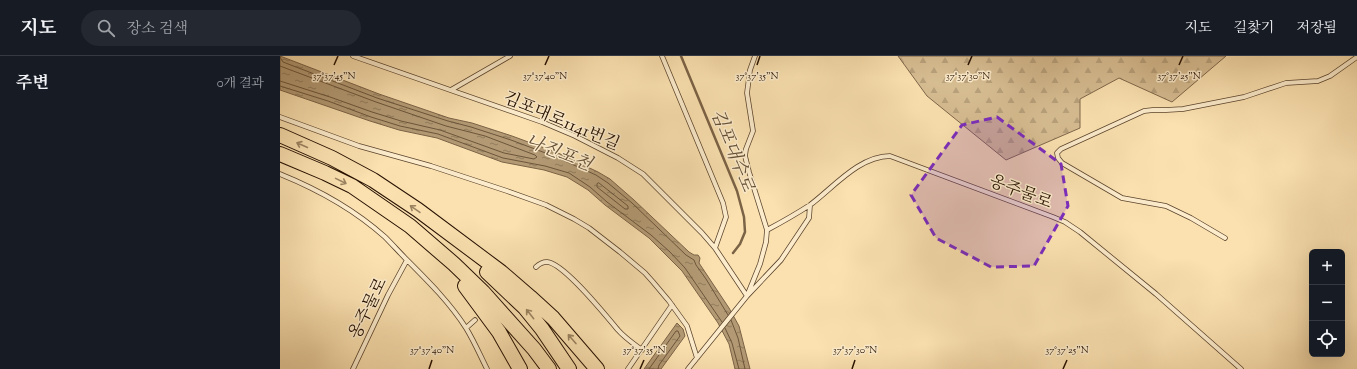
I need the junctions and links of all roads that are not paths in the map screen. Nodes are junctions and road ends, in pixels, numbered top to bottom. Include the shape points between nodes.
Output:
1 (353, 56) edge
2 (510, 56) edge
3 (662, 56) edge
4 (755, 56) edge
5 (1357, 57) edge
6 (451, 90) junction
7 (280, 117) edge
8 (280, 135) edge
9 (280, 154) edge
10 (280, 174) edge
11 (810, 205) junction
12 (767, 230) junction
13 (446, 232) junction
14 (1225, 238) dead end
15 (424, 239) junction
16 (715, 248) junction
17 (407, 260) junction
18 (536, 266) dead end
19 (747, 296) junction
20 (672, 305) junction
21 (476, 320) dead end
22 (466, 328) junction
23 (642, 350) junction
24 (697, 358) junction
25 (353, 369) edge
26 (487, 369) edge
27 (520, 369) edge
28 (549, 369) edge
29 (569, 369) edge
30 (597, 369) edge
31 (628, 369) edge
32 (688, 369) edge
33 (1241, 369) edge

1 - 6 lane, 김포대로1141번길
2 - 6 lane, 김포대로1141번길
3 - 16 lane via 723,203 726,217
4 - 12 lane via 747,92 753,131 745,156
5 - 14 lane via 1330,76 1318,81 1286,83 1244,97 1183,109 1144,111 1057,153 1062,163 1122,198 1166,206
6 - 16 lane, 김포대로1141번길 via 547,124 618,158 643,174
7 - 20 lane via 359,146 470,178 563,213 589,228 620,252 645,274
13 -> 8 highway via 373,180
9 -> 15 highway via 352,186 410,226
10 - 17 lane via 324,196 364,221 384,236
11 - 12 lane, 옹주물로
11 - 19 lane via 809,218 781,260
11 - 33 lane, 옹주물로 via 865,162 881,156 890,156 1046,214 1080,232 1156,294
12 - 19 lane via 760,264
29 -> 13 highway via 525,308
30 -> 13 highway via 536,302 501,272
15 - 27 highway via 480,304
15 - 28 highway via 483,292
16 - 19 lane, 김포대로1141번길
17 - 22 lane via 441,295
17 - 25 lane, 옹주물로
18 - 23 lane via 548,262 557,266 576,283 618,331
19 - 24 lane
20 - 23 lane
20 - 24 lane via 687,326
21 - 22 lane
22 - 26 lane
23 - 31 lane
24 - 32 lane

